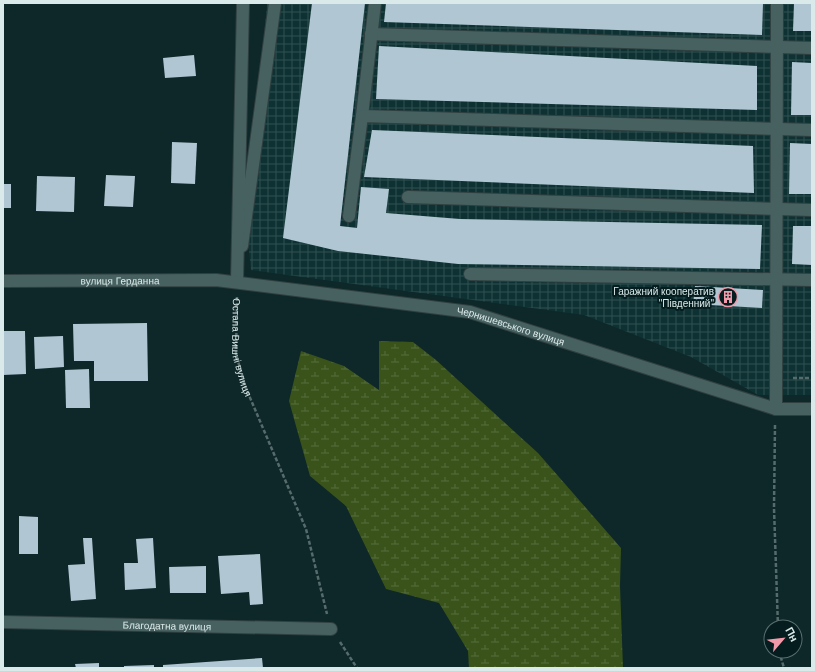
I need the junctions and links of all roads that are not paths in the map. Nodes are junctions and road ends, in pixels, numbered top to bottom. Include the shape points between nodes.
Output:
1 (243, 3) edge
2 (275, 3) edge
3 (375, 3) edge
4 (777, 3) edge
5 (371, 34) junction
6 (776, 47) junction
7 (812, 48) edge
8 (362, 116) junction
9 (777, 128) junction
10 (812, 130) edge
11 (408, 197) dead end
12 (776, 209) junction
13 (812, 210) edge
14 (349, 216) dead end
15 (470, 274) dead end
16 (775, 279) junction
17 (812, 280) edge
18 (3, 281) edge
19 (237, 282) junction
20 (776, 409) junction
21 (812, 410) edge
22 (3, 622) edge
23 (331, 629) road end

1 - 19 street
2 - 19 street
3 - 5 street
4 - 6 street
5 - 6 street
5 - 8 street
6 - 7 street
6 - 9 street
8 - 9 street
8 - 14 street
9 - 10 street
9 - 12 street
11 - 12 street
12 - 13 street
12 - 16 street
15 - 16 street
16 - 17 street
16 - 20 street
18 - 19 street, вулиця Герданна
19 - 20 street, Чернишевського вулиця via 470,312
20 - 21 street, Чернишевського вулиця
22 - 23 street, Благодатна вулиця

